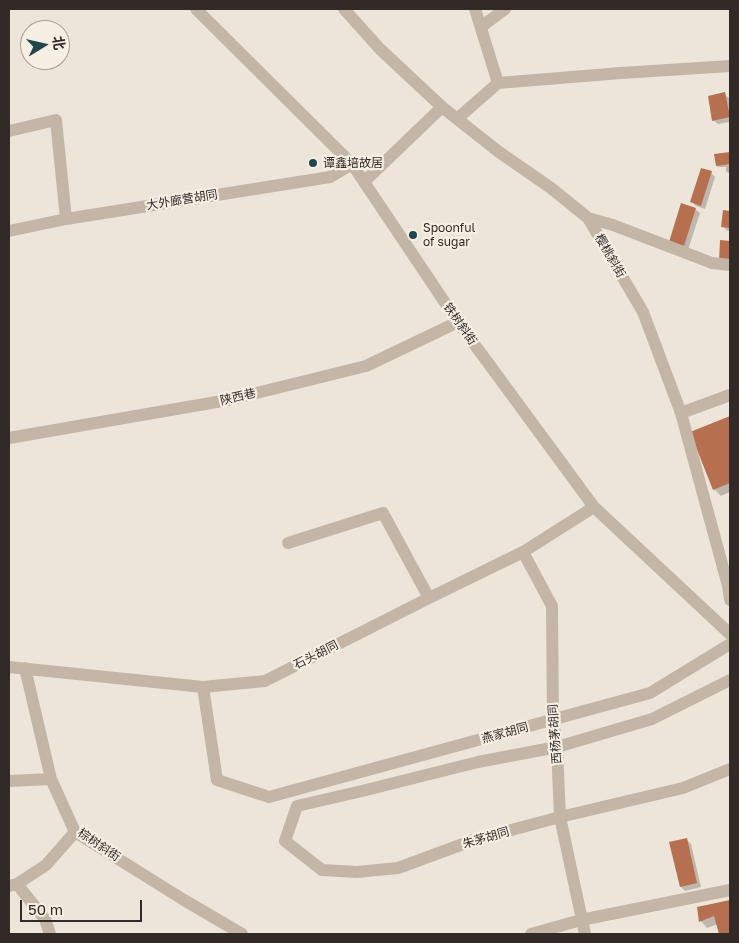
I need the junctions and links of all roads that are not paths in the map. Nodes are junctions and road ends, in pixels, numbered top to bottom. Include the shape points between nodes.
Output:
1 (196, 9) edge
2 (344, 9) edge
3 (475, 9) edge
4 (505, 9) edge
5 (481, 27) junction
6 (730, 66) edge
7 (498, 83) junction
8 (442, 107) junction
9 (458, 118) junction
10 (9, 130) edge
11 (352, 164) junction
12 (364, 182) junction
13 (588, 218) junction
14 (66, 219) junction
15 (9, 231) edge
16 (730, 264) edge
17 (458, 322) junction
18 (730, 394) edge
19 (680, 413) junction
20 (9, 438) edge
21 (594, 507) junction
22 (288, 543) dead end
23 (523, 552) junction
24 (429, 598) junction
25 (730, 600) edge
26 (730, 634) edge
27 (730, 644) edge
28 (9, 667) edge
29 (25, 668) junction
30 (730, 680) edge
31 (203, 687) junction
32 (553, 720) junction
33 (557, 747) junction
34 (730, 769) edge
35 (51, 779) junction
36 (9, 781) edge
37 (560, 817) junction
38 (75, 832) junction
39 (13, 885) edge
40 (730, 890) edge
41 (581, 920) junction
42 (50, 934) edge
43 (242, 934) edge
44 (531, 934) edge
45 (585, 934) edge

1 - 11 lane, 铁树斜街
2 - 8 lane, 樱桃斜街 via 380,49
3 - 5 lane
4 - 5 lane
5 - 7 lane
6 - 7 lane
7 - 9 lane
8 - 9 lane, 樱桃斜街
8 - 12 lane
9 - 13 lane, 樱桃斜街
10 - 14 lane via 56,120
11 - 12 lane, 铁树斜街
11 - 14 lane, 大外廊营胡同 via 330,177
12 - 17 lane, 铁树斜街
13 - 16 lane via 712,263
13 - 19 lane, 樱桃斜街 via 643,312
14 - 15 lane, 大外廊营胡同
17 - 20 lane, 陕西巷 via 366,366 228,400
17 - 21 lane, 铁树斜街
18 - 19 lane
19 - 25 lane, 樱桃斜街
21 - 23 lane, 石头胡同
21 - 26 lane, 铁树斜街
22 - 24 lane via 383,513
23 - 24 lane, 石头胡同
23 - 32 lane, 西杨茅胡同 via 552,606
24 - 31 lane, 石头胡同 via 265,681
27 - 32 lane, 燕家胡同 via 650,693
28 - 29 lane, 石头胡同
29 - 31 lane, 石头胡同
29 - 35 lane, 棕树斜街
30 - 33 lane via 652,719
31 - 32 lane, 燕家胡同 via 217,780 269,797
32 - 33 lane, 西杨茅胡同
33 - 37 lane, 西杨茅胡同
33 - 37 lane, 朱茅胡同 via 478,762 297,806 285,841 322,870 357,872 398,868 474,840
34 - 37 lane, 朱茅胡同 via 683,788
35 - 36 lane
35 - 38 lane, 棕树斜街
37 - 41 lane, 西杨茅胡同
38 - 39 lane via 46,865
38 - 43 lane, 棕树斜街
39 - 42 lane via 45,919
40 - 41 lane
41 - 44 lane
41 - 45 lane, 西杨茅胡同

